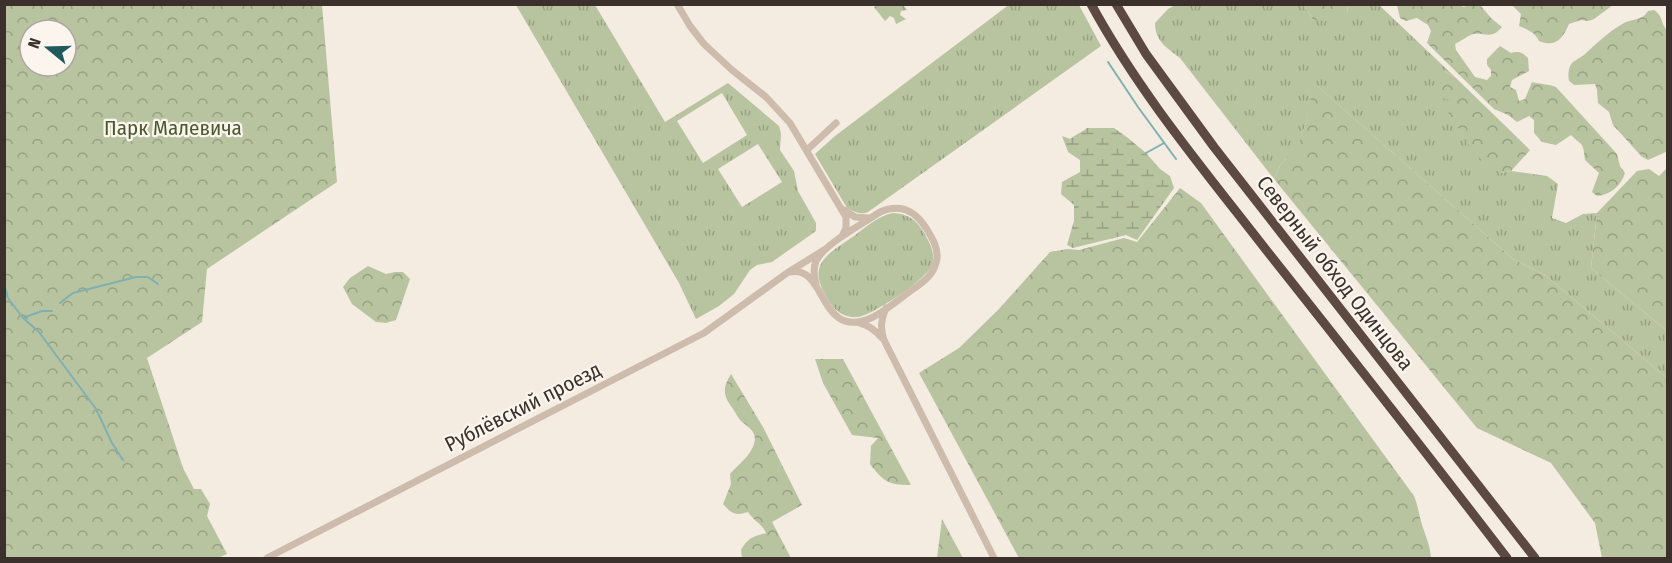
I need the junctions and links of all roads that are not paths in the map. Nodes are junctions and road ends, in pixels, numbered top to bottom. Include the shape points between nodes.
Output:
1 (677, 4) edge
2 (1091, 4) edge
3 (1116, 4) edge
4 (836, 123) dead end
5 (807, 150) junction
6 (842, 208) junction
7 (872, 218) junction
8 (840, 238) junction
9 (824, 250) junction
10 (787, 273) junction
11 (816, 284) junction
12 (886, 308) junction
13 (856, 321) junction
14 (884, 340) junction
15 (267, 558) edge
16 (994, 558) edge
17 (1507, 558) edge
18 (1535, 558) edge

1 - 5 street via 704,44 778,109
2 - 17 highway, Северный обход Одинцова via 1127,66 1180,139
3 - 18 highway, Северный обход Одинцова via 1146,54 1214,147
4 - 5 street
5 - 6 street
6 - 7 street via 855,217
6 - 8 street via 846,223
7 - 8 street
7 - 12 street via 889,208 915,214 935,243 937,255 930,276
8 - 9 street
9 - 10 street, Рублёвский проезд
9 - 11 street via 814,267
10 - 11 street via 803,272
10 - 15 street, Рублёвский проезд via 704,333
11 - 13 street via 830,310 838,317
12 - 13 street via 871,318
12 - 14 street via 881,321
13 - 14 street via 868,325
14 - 16 street

